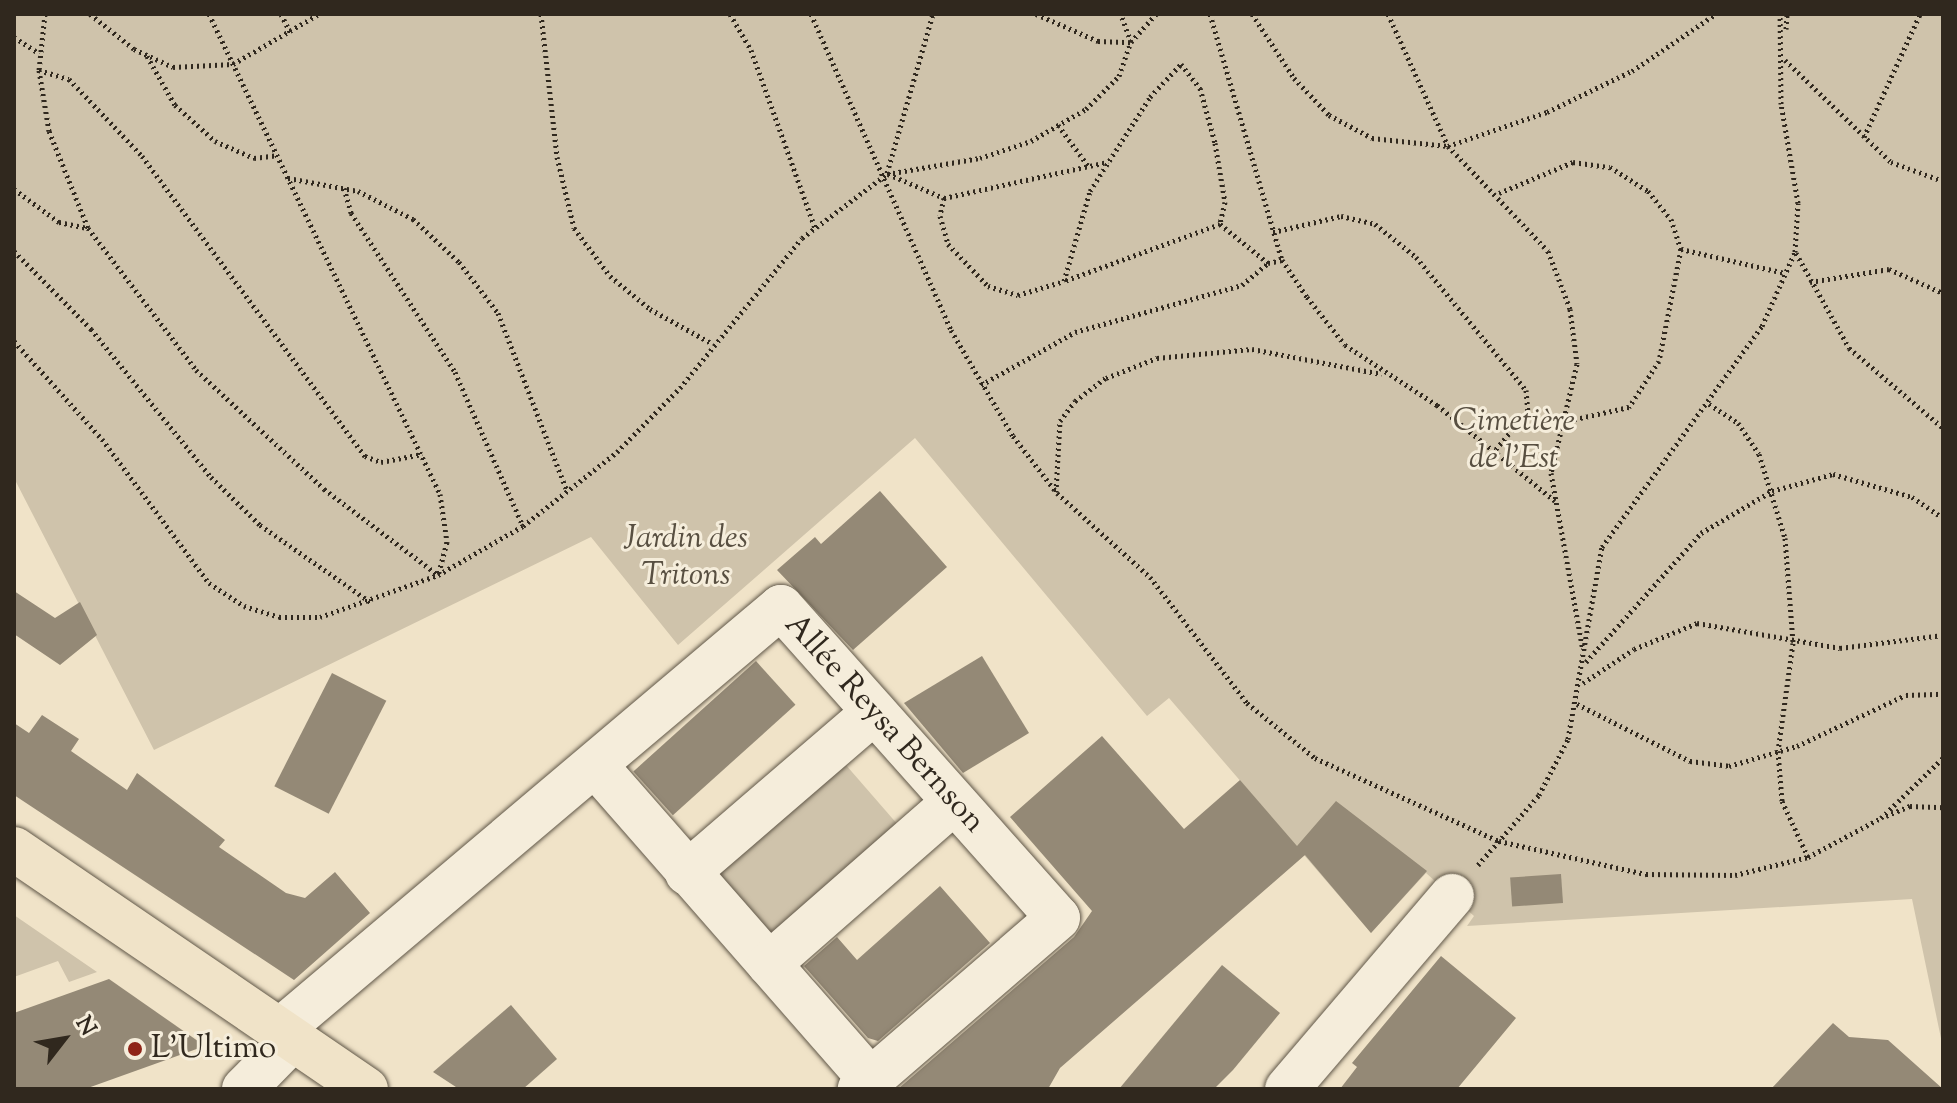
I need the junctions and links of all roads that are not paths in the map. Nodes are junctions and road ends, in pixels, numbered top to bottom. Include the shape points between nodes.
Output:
1 (874, 712) junction
2 (595, 765) junction
3 (954, 802) junction
4 (14, 849) edge
5 (687, 873) junction
6 (1452, 896) road end
7 (769, 964) junction
8 (286, 1036) junction
9 (866, 1084) edge
10 (244, 1089) edge
11 (366, 1089) edge
12 (1287, 1089) edge

1 - 2 street, Allée Reysa Bernson via 781,607
1 - 3 street, Allée Reysa Bernson
1 - 5 street
2 - 5 street
2 - 8 street, Allée Reysa Bernson
3 - 7 street
3 - 9 street, Allée Reysa Bernson via 1058,918
4 - 8 main road
5 - 7 street
6 - 12 street
7 - 9 street
8 - 10 street, Allée Reysa Bernson
8 - 11 main road

